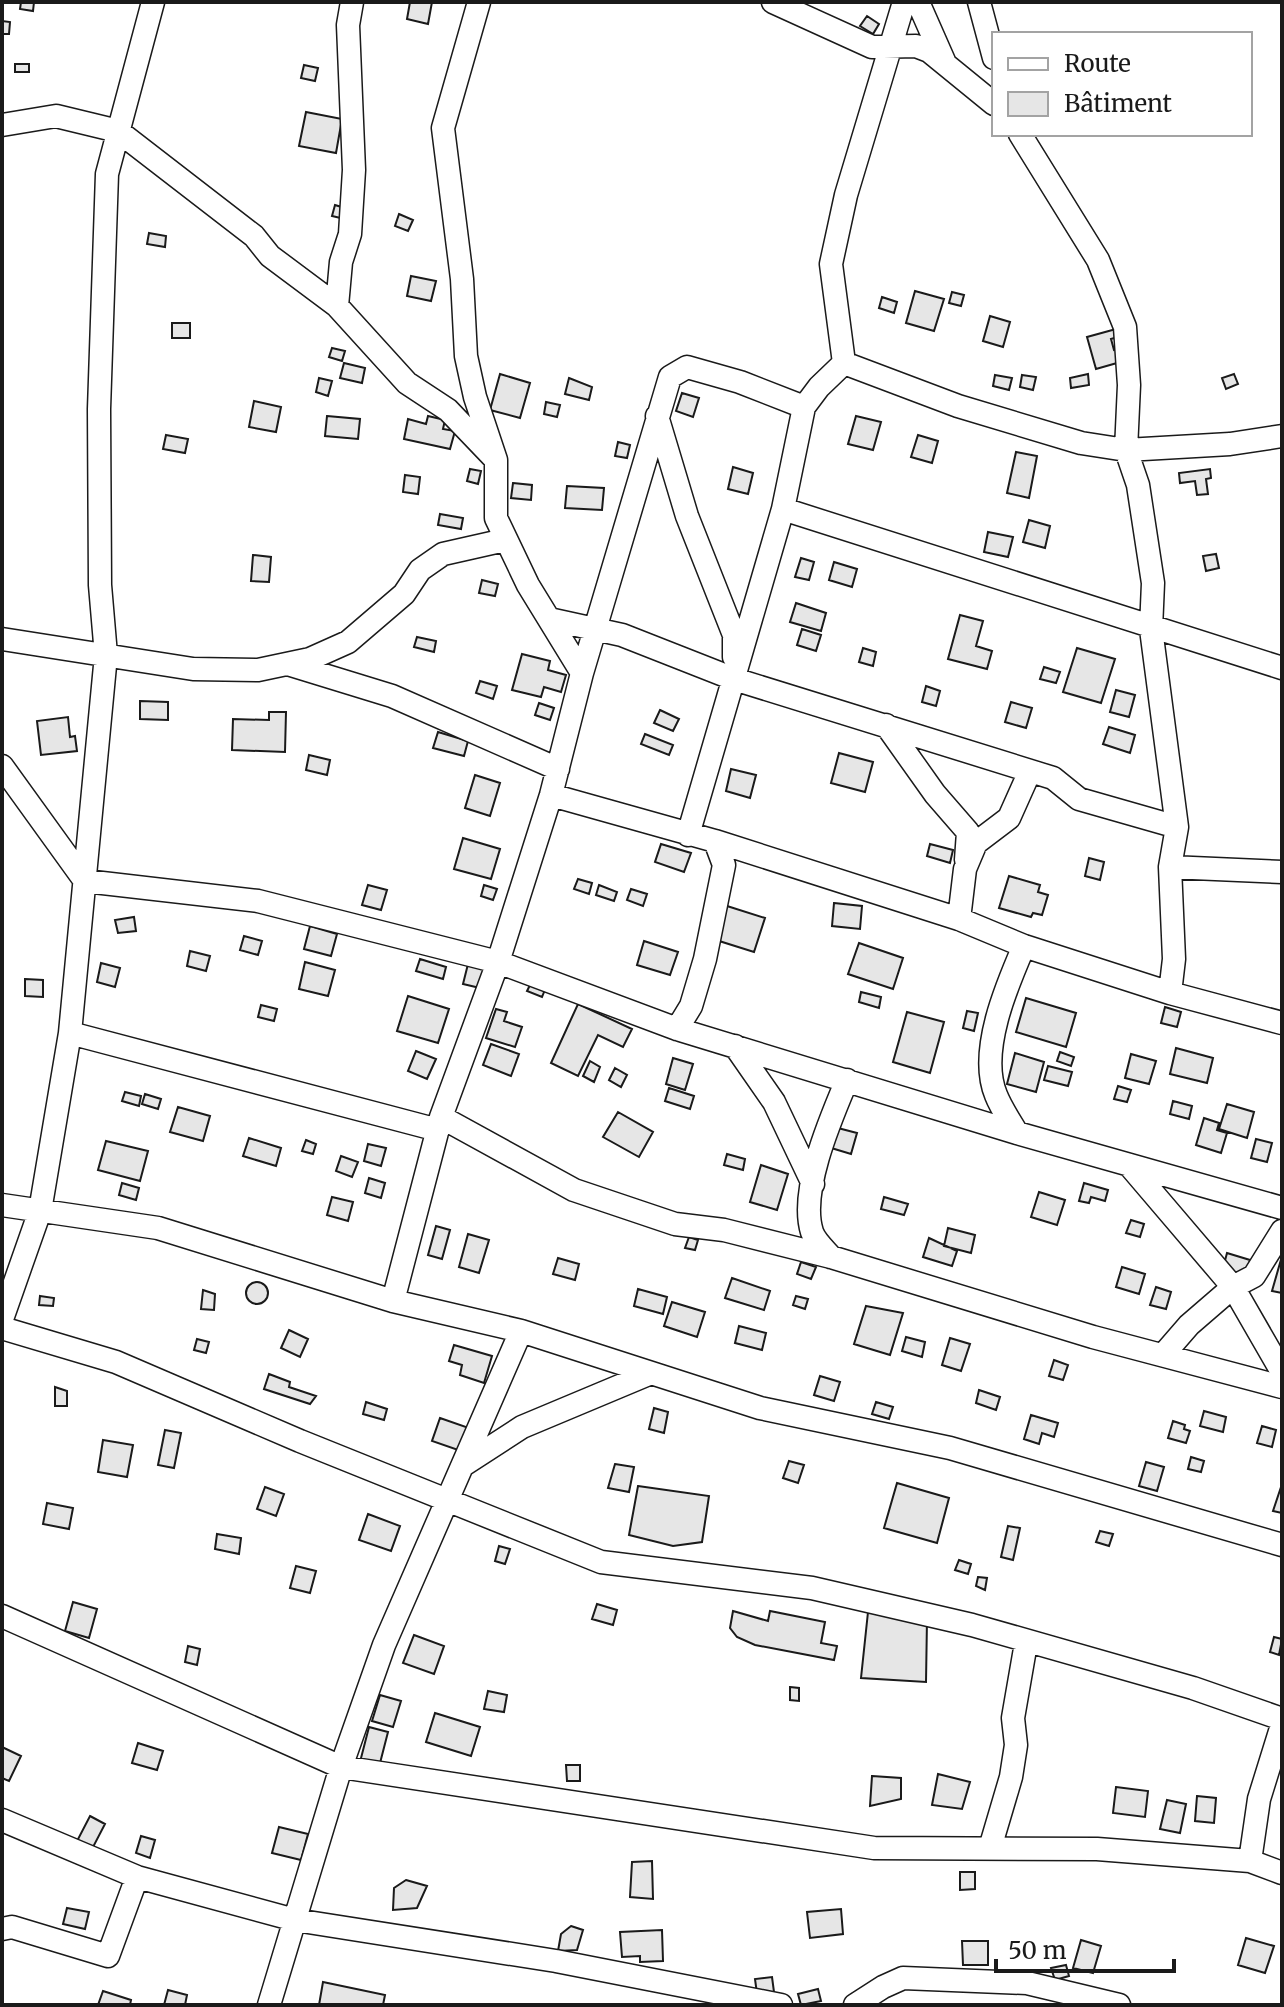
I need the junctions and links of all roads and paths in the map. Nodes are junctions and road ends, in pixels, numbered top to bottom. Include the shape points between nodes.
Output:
1 (153, 2) edge
2 (352, 2) edge
3 (479, 2) edge
4 (773, 2) edge
5 (904, 2) edge
6 (918, 2) edge
7 (979, 2) edge
8 (889, 49) junction
9 (992, 51) edge
10 (944, 62) junction
11 (992, 102) edge
12 (2, 125) edge
13 (118, 131) junction
14 (1021, 136) edge
15 (337, 306) junction
16 (844, 363) junction
17 (804, 407) junction
18 (657, 416) junction
19 (1282, 436) edge
20 (1126, 450) junction
21 (496, 460) junction
22 (783, 509) junction
23 (505, 540) junction
24 (549, 619) junction
25 (596, 628) junction
26 (1151, 629) junction
27 (2, 639) edge
28 (106, 655) junction
29 (286, 664) junction
30 (1282, 668) edge
31 (582, 673) junction
32 (734, 679) junction
33 (886, 725) junction
34 (2, 766) edge
35 (558, 769) junction
36 (1030, 771) junction
37 (551, 795) junction
38 (1177, 827) junction
39 (688, 835) junction
40 (715, 841) junction
41 (1170, 867) junction
42 (965, 869) junction
43 (1282, 872) edge
44 (85, 881) junction
45 (959, 919) junction
46 (1024, 946) junction
47 (498, 962) junction
48 (1170, 993) junction
49 (1282, 1023) edge
50 (677, 1029) junction
51 (70, 1033) junction
52 (735, 1046) junction
53 (847, 1080) junction
54 (440, 1124) junction
55 (1017, 1133) junction
56 (1129, 1165) junction
57 (813, 1184) junction
58 (2, 1205) edge
59 (1282, 1208) edge
60 (40, 1211) junction
61 (1282, 1231) edge
62 (831, 1257) junction
63 (1233, 1287) junction
64 (393, 1301) junction
65 (2, 1319) edge
66 (2, 1328) edge
67 (521, 1331) junction
68 (1163, 1355) junction
69 (1282, 1372) edge
70 (651, 1373) junction
71 (1282, 1387) edge
72 (465, 1464) junction
73 (450, 1501) junction
74 (1282, 1545) edge
75 (2, 1616) edge
76 (1026, 1643) junction
77 (1282, 1722) edge
78 (341, 1767) junction
79 (2, 1820) edge
80 (990, 1848) junction
81 (1250, 1861) junction
82 (1282, 1873) edge
83 (137, 1877) junction
84 (295, 1920) junction
85 (2, 1929) edge
86 (269, 2005) edge
87 (781, 2005) edge
88 (855, 2005) edge
89 (1119, 2005) edge

1 - 13 street
2 - 15 street via 348,25 354,170
3 - 21 street via 443,128 461,266 466,356
4 - 8 street via 872,47
5 - 8 street
6 - 10 street
7 - 9 street
8 - 10 street via 916,46
8 - 16 street via 831,264
10 - 11 street
12 - 13 street via 56,116
13 - 15 street
13 - 28 street via 107,174 99,409 100,585
14 - 20 street via 1098,260 1116,300 1125,327 1129,385
15 - 21 street via 407,383 448,410
16 - 17 street
16 - 20 street via 958,406 1081,443
17 - 18 street via 687,367 670,377
17 - 22 street
18 - 25 street
18 - 32 street via 687,516 734,635
19 - 20 street
20 - 26 street via 1138,485 1153,583
21 - 23 street via 496,518
22 - 26 street
22 - 32 street
23 - 24 street
23 - 29 street via 443,554 348,642
24 - 25 street
24 - 31 street
25 - 31 street
25 - 32 street
26 - 30 street
26 - 38 street
27 - 28 street
28 - 29 street via 193,669 258,670
28 - 44 street
29 - 35 street via 392,696
31 - 35 street
32 - 33 street
32 - 39 street
33 - 36 street
33 - 42 street via 968,832
34 - 44 street
35 - 37 street
36 - 38 street via 1053,778 1079,799
36 - 42 street via 1009,818 976,843
37 - 39 street
37 - 47 street
38 - 41 street
39 - 40 street
40 - 45 street
40 - 50 street via 724,865 705,959 691,1006
41 - 43 street
41 - 48 street
42 - 45 street
44 - 47 street via 258,901
44 - 51 street
45 - 46 street
46 - 48 street
46 - 55 street via 1005,991 993,1041 992,1080
47 - 50 street
47 - 54 street
48 - 49 street
50 - 52 street
51 - 54 street
51 - 60 street
52 - 53 street
52 - 57 street via 781,1115
53 - 55 street
53 - 57 street via 828,1125
54 - 62 street via 574,1190 675,1224 724,1230
54 - 64 street
55 - 56 street
56 - 59 street
56 - 63 street
57 - 62 street via 812,1233
58 - 60 street
60 - 64 street via 158,1228
60 - 65 street
61 - 63 street via 1254,1276
62 - 68 street
63 - 68 street
63 - 69 street
64 - 67 street
66 - 73 street via 116,1362
67 - 70 street
67 - 72 street
68 - 71 street
70 - 72 street via 522,1427
70 - 74 street via 760,1408 950,1448
72 - 73 street
73 - 76 street via 601,1562 812,1588
73 - 78 street via 384,1645
75 - 78 street
76 - 77 street via 1193,1688
76 - 80 street via 1013,1718 1011,1777
77 - 81 street via 1259,1799
78 - 80 street via 874,1848
78 - 84 street
79 - 83 street
80 - 81 street via 1097,1849
81 - 82 street
83 - 84 street
83 - 85 street via 108,1956 12,1927
84 - 86 street
84 - 87 street via 556,1961
88 - 89 street via 903,1978 1027,1983

